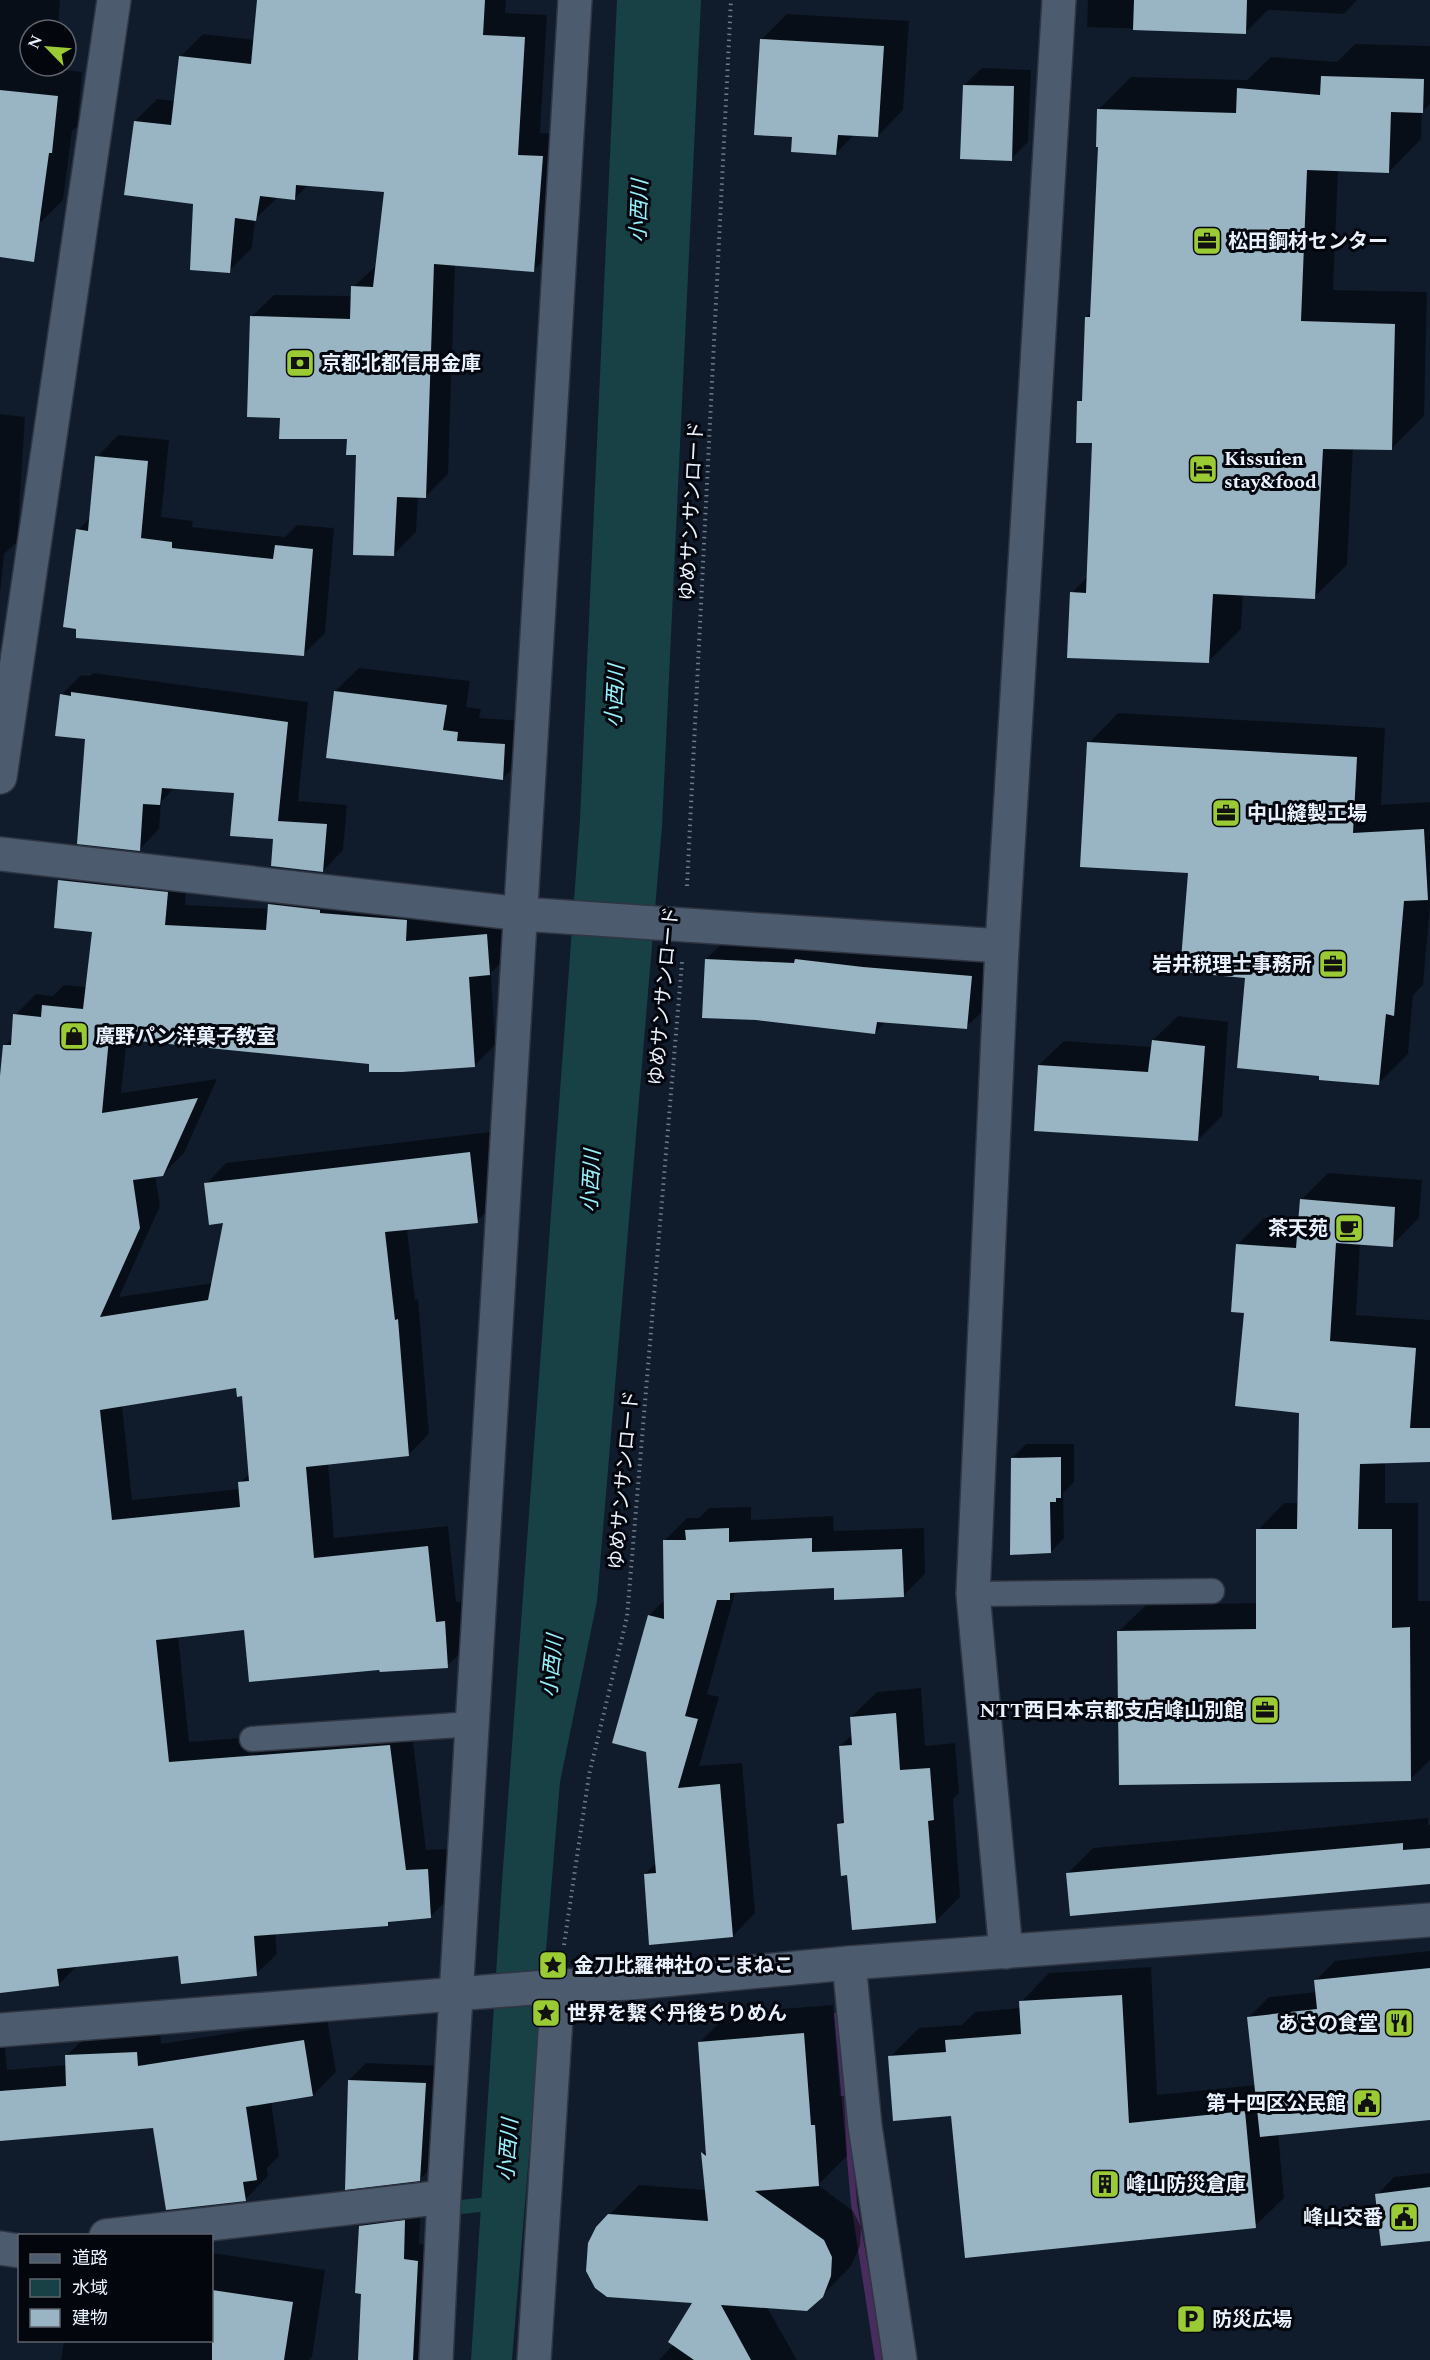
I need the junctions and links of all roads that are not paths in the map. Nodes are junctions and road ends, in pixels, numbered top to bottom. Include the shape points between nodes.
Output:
1 (114, 0) edge
2 (574, 0) edge
3 (1059, 0) edge
4 (0, 777) edge
5 (0, 854) edge
6 (521, 914) junction
7 (1002, 946) junction
8 (1212, 1592) dead end
9 (974, 1594) junction
10 (473, 1724) junction
11 (252, 1739) dead end
12 (1430, 1920) edge
13 (1006, 1952) junction
14 (849, 1963) junction
15 (554, 1986) junction
16 (465, 1995) junction
17 (0, 2030) edge
18 (444, 2197) junction
19 (115, 2234) edge
20 (0, 2248) edge
21 (18, 2251) edge
22 (436, 2360) edge
23 (534, 2360) edge
24 (900, 2360) edge

1 - 4 street
2 - 6 street
3 - 7 street
5 - 6 street
6 - 7 street
6 - 10 street
7 - 9 street
8 - 9 lane
9 - 13 street
10 - 11 lane
10 - 16 street
12 - 13 street
13 - 14 street
14 - 15 street
14 - 24 street via 865,2126
15 - 16 street
15 - 23 street
16 - 17 street
16 - 18 street
18 - 19 street
18 - 22 street
20 - 21 street

